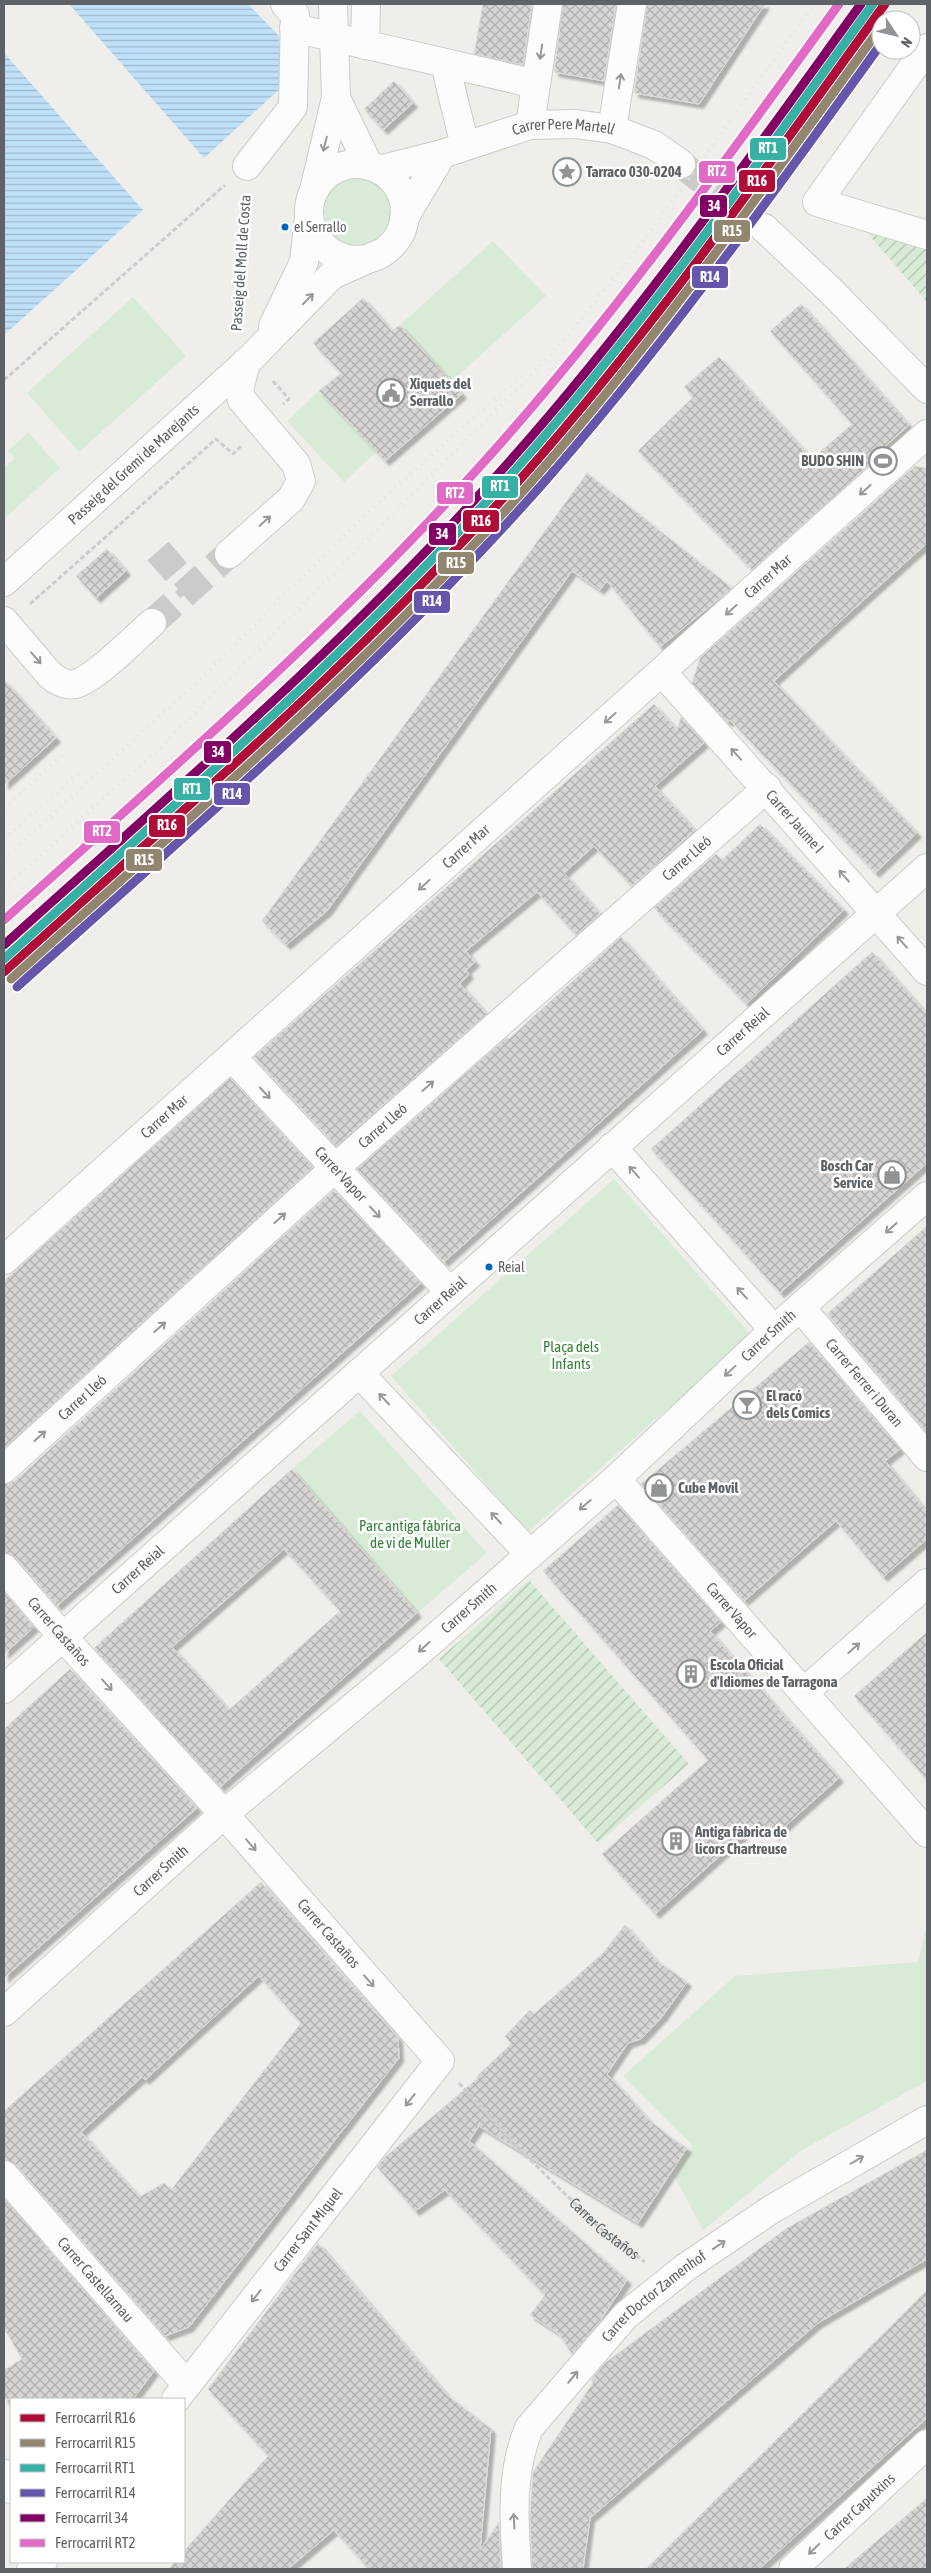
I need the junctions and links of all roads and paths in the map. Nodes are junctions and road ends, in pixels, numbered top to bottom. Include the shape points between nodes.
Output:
1 (333, 4) edge
2 (366, 4) edge
3 (548, 4) edge
4 (632, 4) edge
5 (290, 16) edge
6 (334, 38) junction
7 (365, 46) junction
8 (927, 48) edge
9 (445, 64) junction
10 (536, 84) junction
11 (336, 98) junction
12 (530, 124) junction
13 (612, 130) junction
14 (454, 150) junction
15 (681, 164) tunnel mouth
16 (247, 166) junction
17 (374, 168) junction
18 (311, 203) junction
19 (404, 218) junction
20 (764, 228) tunnel mouth
21 (927, 235) edge
22 (379, 254) junction
23 (253, 356) junction
24 (4, 380) edge
25 (927, 390) edge
26 (282, 406) dead end
27 (927, 434) edge
28 (247, 440) dead end
29 (229, 554) tunnel mouth
30 (4, 582) edge
31 (15, 614) edge
32 (152, 623) tunnel mouth
33 (662, 672) junction
34 (767, 788) junction
35 (927, 868) edge
36 (876, 913) junction
37 (927, 971) edge
38 (232, 1057) junction
39 (612, 1147) junction
40 (335, 1168) junction
41 (927, 1196) edge
42 (4, 1260) edge
43 (450, 1292) junction
44 (801, 1308) junction
45 (774, 1330) junction
46 (359, 1373) junction
47 (927, 1457) edge
48 (4, 1469) edge
49 (616, 1479) junction
50 (530, 1553) junction
51 (4, 1568) edge
52 (927, 1583) edge
53 (62, 1636) junction
54 (4, 1689) edge
55 (804, 1692) junction
56 (224, 1814) junction
57 (927, 1833) edge
58 (4, 2012) edge
59 (440, 2061) junction
60 (927, 2120) edge
61 (4, 2175) edge
62 (670, 2280) junction
63 (181, 2392) edge
64 (927, 2444) edge
65 (4, 2474) edge
66 (10, 2487) edge
67 (517, 2569) edge
68 (793, 2569) edge

1 - 6 street
2 - 7 street
3 -> 10 street
13 -> 4 street
5 - 6 street
5 - 16 street via 293,107
6 - 7 street
6 - 11 street
7 - 9 street
8 - 21 street via 817,202
9 - 10 street
9 - 14 street
10 - 12 street
11 - 17 street
11 -> 18 street, Passeig del Gremi de Marejants
12 - 13 street, Carrer Pere Martell via 574,124
12 - 14 street, Carrer Pere Martell
13 - 15 street, Carrer Pere Martell via 654,144
14 - 17 street, Carrer Pere Martell
14 - 19 street
16 - 23 path, Passeig del Moll de Costa via 236,341
16 - 24 path, Passeig del Moll de Costa
17 - 18 street via 358,164 332,171 321,180
17 - 19 street via 388,175 398,187 404,202
18 - 22 street via 312,230 333,254 348,259 364,259
18 - 23 street, Passeig del Gremi de Marejants via 304,262
19 - 22 street via 391,245
20 - 25 street via 831,291
23 -> 22 street, Passeig del Gremi de Marejants via 332,275
23 - 26 path, Passeig del Moll de Costa via 288,398
29 -> 23 street via 291,498 301,481 296,464 242,400 238,390
23 - 30 street, Passeig del Gremi de Marejants
27 -> 33 street, Carrer Mar
28 - 31 path via 233,454 216,439
31 -> 32 street via 50,675 58,681 75,684 92,675
34 -> 33 street, Carrer Jaume I
33 -> 38 street, Carrer Mar
36 -> 34 street, Carrer Jaume I
40 -> 34 street, Carrer Lleó
35 - 36 street, Carrer Reial
37 -> 36 street, Carrer Jaume I
36 - 39 street, Carrer Reial
38 -> 40 street, Carrer Vapor
38 - 42 street, Carrer Mar
39 - 43 street, Carrer Reial
45 -> 39 street
40 -> 43 street, Carrer Vapor
48 -> 40 street, Carrer Lleó
41 -> 44 street, Carrer Smith
43 - 46 street, Carrer Reial
44 - 45 street, Carrer Smith
44 - 47 street, Carrer Ferrer i Duran
45 -> 49 street, Carrer Smith
50 -> 46 street
46 - 53 street, Carrer Reial
49 -> 50 street, Carrer Smith
49 - 55 street, Carrer Vapor
50 -> 56 street, Carrer Smith via 412,1658
51 - 53 street, Carrer Castaños
55 -> 52 street
53 - 54 street, Carrer Reial
53 -> 56 street, Carrer Castaños
55 - 57 street, Carrer Vapor
56 - 58 street, Carrer Smith
56 -> 59 street, Carrer Castaños
59 - 62 path, Carrer Castaños via 514,2144 601,2229
59 -> 63 street, Carrer Sant Miquel
62 -> 60 street, Carrer Doctor Zamenhof via 772,2208
61 - 63 street, Carrer Castellarnau
67 -> 62 street, Carrer Doctor Zamenhof via 514,2511 520,2450 529,2428 626,2315
64 -> 68 street, Carrer Caputxins
65 - 66 street

